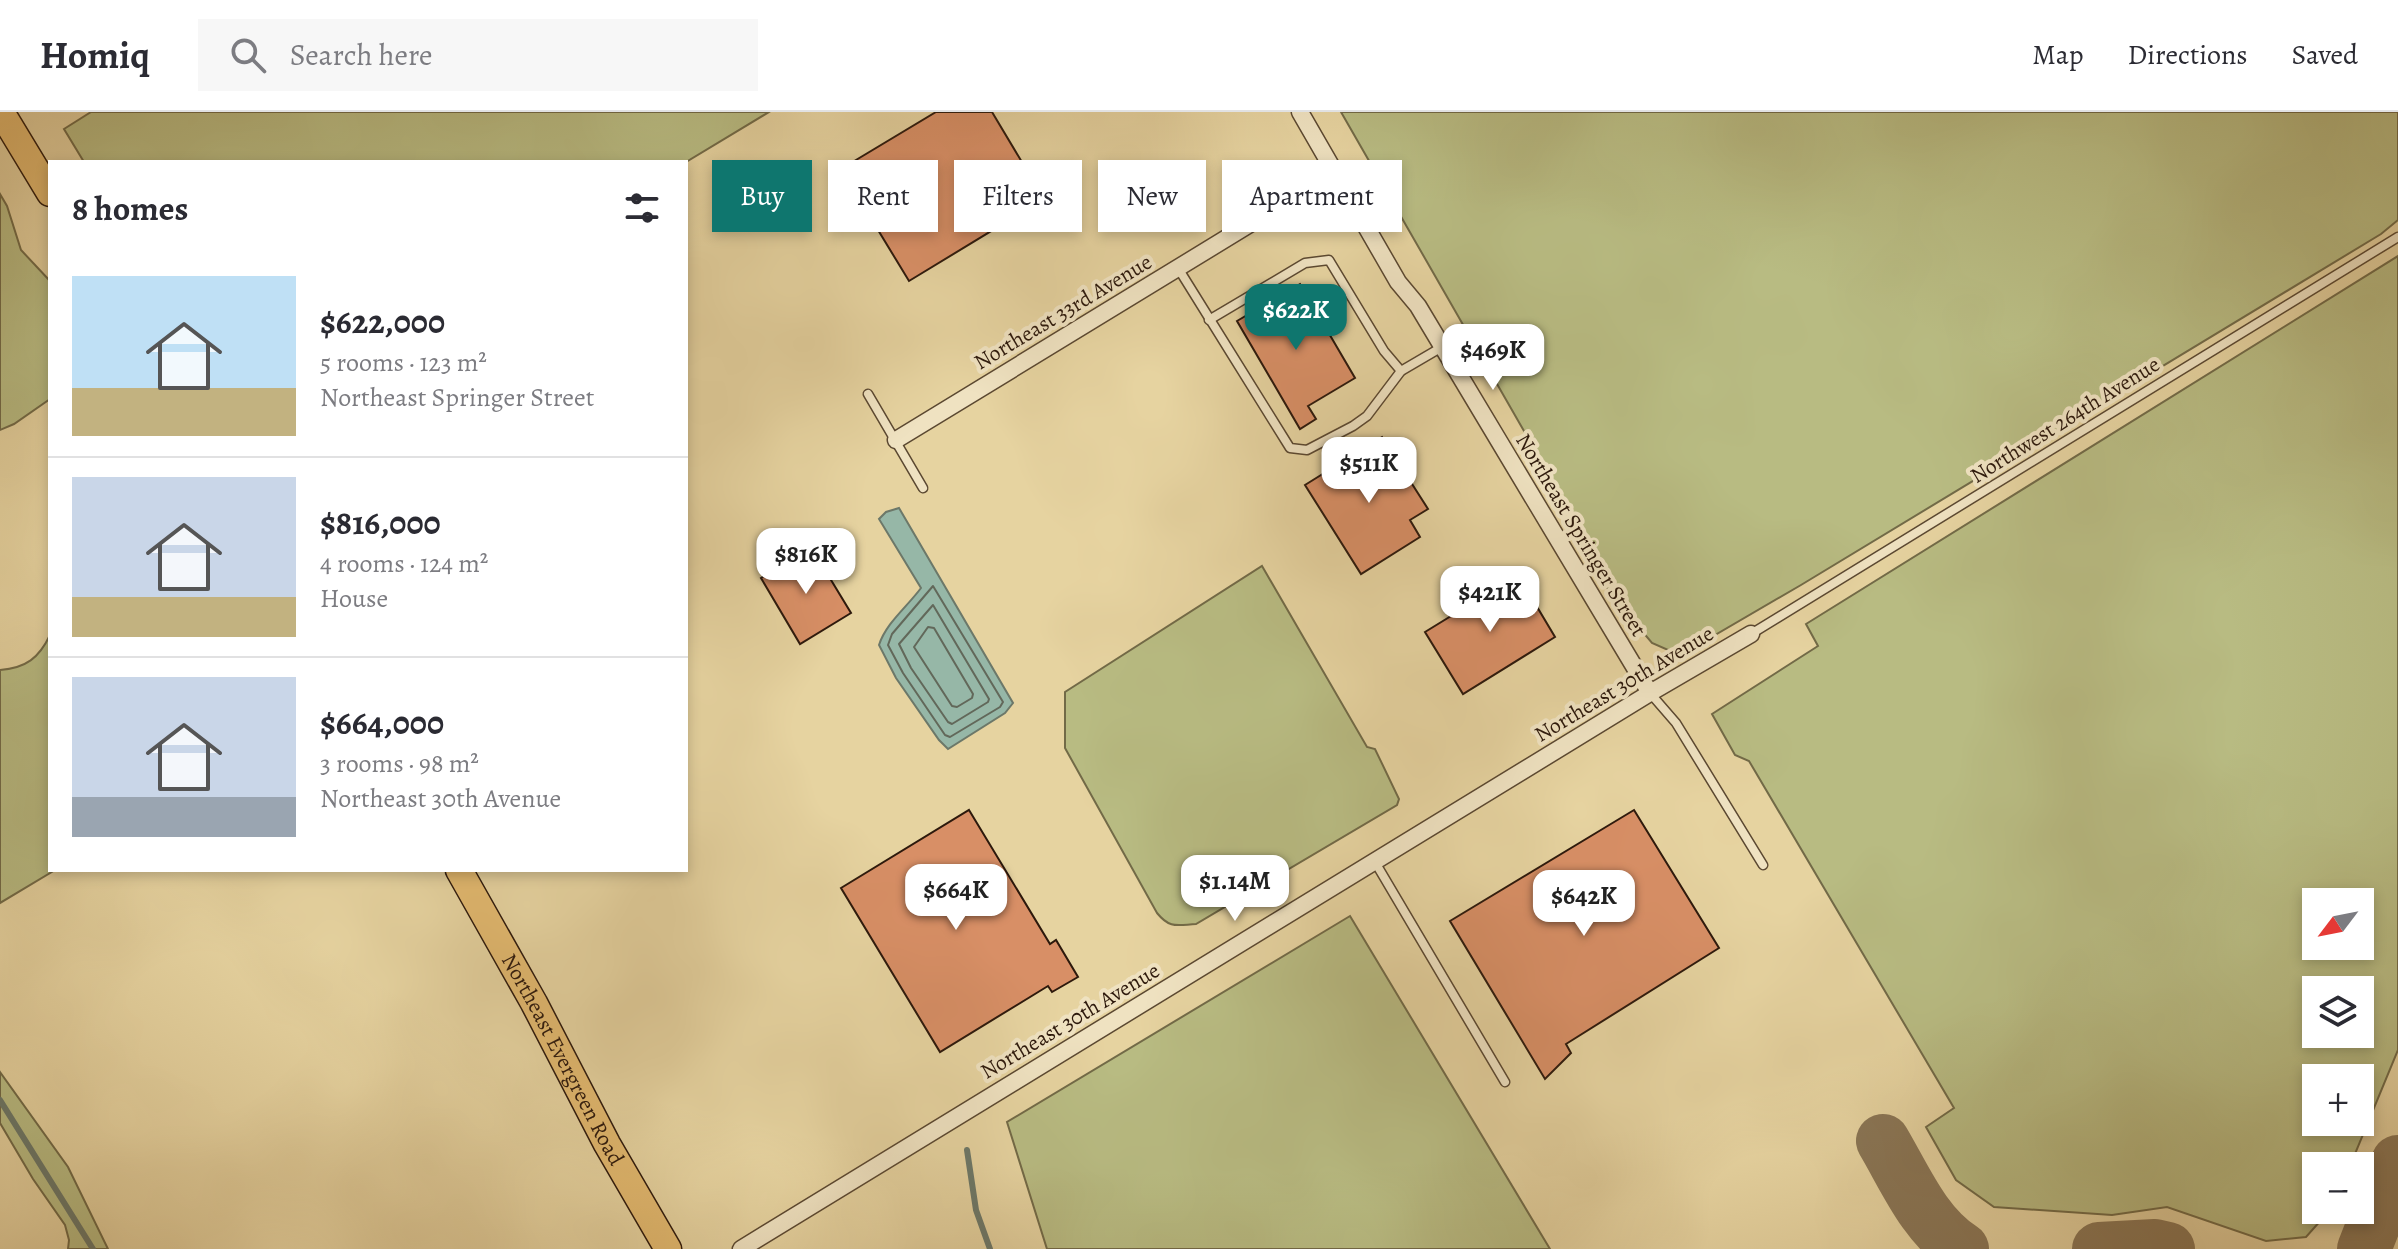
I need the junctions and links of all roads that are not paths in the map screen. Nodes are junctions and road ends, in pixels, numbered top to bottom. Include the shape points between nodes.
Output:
1 (1, 112) edge
2 (1300, 112) edge
3 (1328, 160) edge
4 (48, 190) edge
5 (1237, 232) edge
6 (1369, 232) edge
7 (2398, 237) edge
8 (1178, 268) junction
9 (1209, 320) junction
10 (1442, 346) junction
11 (1401, 371) junction
12 (868, 394) dead end
13 (896, 440) junction
14 (923, 488) dead end
15 (1751, 634) joint
16 (1650, 693) junction
17 (1374, 862) junction
18 (1763, 865) dead end
19 (460, 872) edge
20 (1505, 1082) dead end
21 (668, 1249) edge
22 (741, 1249) edge

1 - 4 main road
2 - 3 street, Northeast Springer Street
5 - 8 street, Northeast 33rd Avenue
6 - 10 street, Northeast Springer Street
7 - 15 lane, Northwest 264th Avenue
8 - 9 lane
8 - 13 street, Northeast 33rd Avenue
9 - 11 lane via 1305,263 1329,260
9 - 11 lane via 1290,448 1307,450 1353,426
10 - 11 lane
10 - 16 street, Northeast Springer Street
12 - 13 lane
13 - 14 lane
15 - 16 street, Northeast 30th Avenue
16 - 17 street, Northeast 30th Avenue
16 - 18 lane via 1676,723
17 - 20 lane
17 - 22 street, Northeast 30th Avenue
19 - 21 main road, Northeast Evergreen Road

